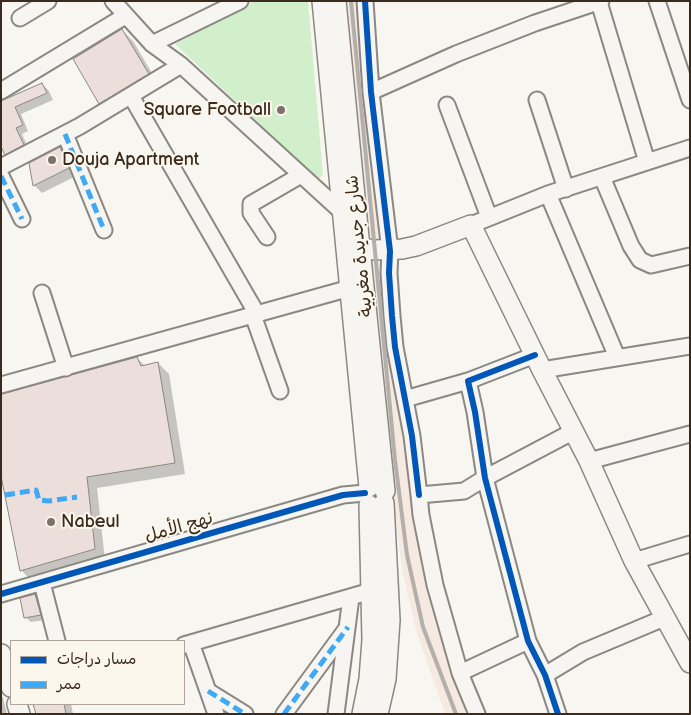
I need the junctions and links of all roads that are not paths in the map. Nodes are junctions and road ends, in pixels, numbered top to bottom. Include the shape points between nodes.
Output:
1 (48, 1) edge
2 (113, 1) edge
3 (240, 1) edge
4 (322, 1) edge
5 (336, 1) edge
6 (365, 1) edge
7 (657, 1) edge
8 (600, 2) edge
9 (125, 16) junction
10 (20, 18) dead end
11 (152, 44) junction
12 (181, 65) junction
13 (1, 91) edge
14 (371, 92) junction
15 (131, 96) junction
16 (537, 100) dead end
17 (690, 100) edge
18 (447, 105) dead end
19 (65, 134) junction
20 (690, 148) edge
21 (647, 162) junction
22 (1, 168) edge
23 (301, 175) junction
24 (1, 176) edge
25 (602, 177) junction
26 (566, 189) junction
27 (548, 194) junction
28 (343, 213) junction
29 (489, 217) junction
30 (22, 219) dead end
31 (471, 225) junction
32 (104, 230) dead end
33 (267, 237) dead end
34 (360, 248) junction
35 (390, 251) junction
36 (690, 256) edge
37 (350, 288) junction
38 (42, 293) dead end
39 (255, 315) junction
40 (690, 346) edge
41 (617, 357) junction
42 (538, 362) junction
43 (66, 368) junction
44 (468, 381) junction
45 (1, 385) edge
46 (280, 391) dead end
47 (405, 399) junction
48 (574, 431) junction
49 (690, 434) edge
50 (589, 461) junction
51 (485, 478) junction
52 (419, 494) junction
53 (374, 496) junction
54 (690, 544) edge
55 (634, 561) junction
56 (42, 583) junction
57 (371, 591) junction
58 (1, 594) edge
59 (351, 597) junction
60 (664, 618) junction
61 (348, 627) junction
62 (57, 640) edge
63 (528, 642) junction
64 (188, 644) edge
65 (688, 656) edge
66 (3, 664) edge
67 (460, 673) junction
68 (545, 675) junction
69 (10, 684) edge
70 (208, 691) junction
71 (216, 714) edge
72 (245, 714) edge
73 (284, 714) edge
74 (336, 714) edge
75 (362, 714) edge
76 (378, 714) edge
77 (477, 714) edge
78 (558, 714) edge

1 - 10 street
2 - 9 street
3 - 11 street
4 - 28 main road, شارع جديدة مغربية
5 - 34 main road, شارع جديدة مغربية
6 - 14 street
7 - 17 street
8 - 14 street via 456,54
8 - 21 street
9 - 11 street
9 - 13 street
11 - 12 street
12 - 15 street
12 - 23 street
14 - 35 street
15 - 19 street
15 - 39 street
16 - 26 street
18 - 29 street
19 - 22 street
19 - 32 street
20 - 21 street
21 - 25 street
23 - 28 street
23 - 33 street via 251,204 251,213
24 - 30 street
25 - 26 street
25 - 36 street via 640,260 651,265
26 - 27 street
27 - 29 street
27 - 41 street
28 - 37 main road, شارع جديدة مغربية
29 - 31 street
31 - 35 main road via 416,246
31 - 42 main road
34 - 35 main road
34 - 53 main road, شارع جديدة مغربية
35 - 47 street via 395,347
37 - 39 street
37 - 53 main road, شارع جديدة مغربية
38 - 43 street
39 - 43 street
39 - 46 street
40 - 41 street
41 - 42 street
42 - 44 street
42 - 48 main road
43 - 45 street
44 - 47 street
44 - 51 street
47 - 52 street
48 - 50 main road
48 - 51 street
49 - 50 street
50 - 55 main road
51 - 52 street via 464,491
51 - 63 street
52 - 67 street via 435,585
53 - 56 street, نهج الأمل via 344,495
53 - 57 main road
53 - 76 main road via 390,620 386,680
54 - 55 street
55 - 60 main road
56 - 58 street, نهج الأمل
56 - 62 street
57 - 59 street
57 - 75 main road via 372,640
59 - 61 street
59 - 64 street
60 - 65 main road
60 - 68 street via 583,652
61 - 73 street
61 - 74 street
63 - 67 street
63 - 68 street
64 - 70 street
66 - 69 main road
67 - 77 street
68 - 78 street
70 - 71 street
70 - 72 street

